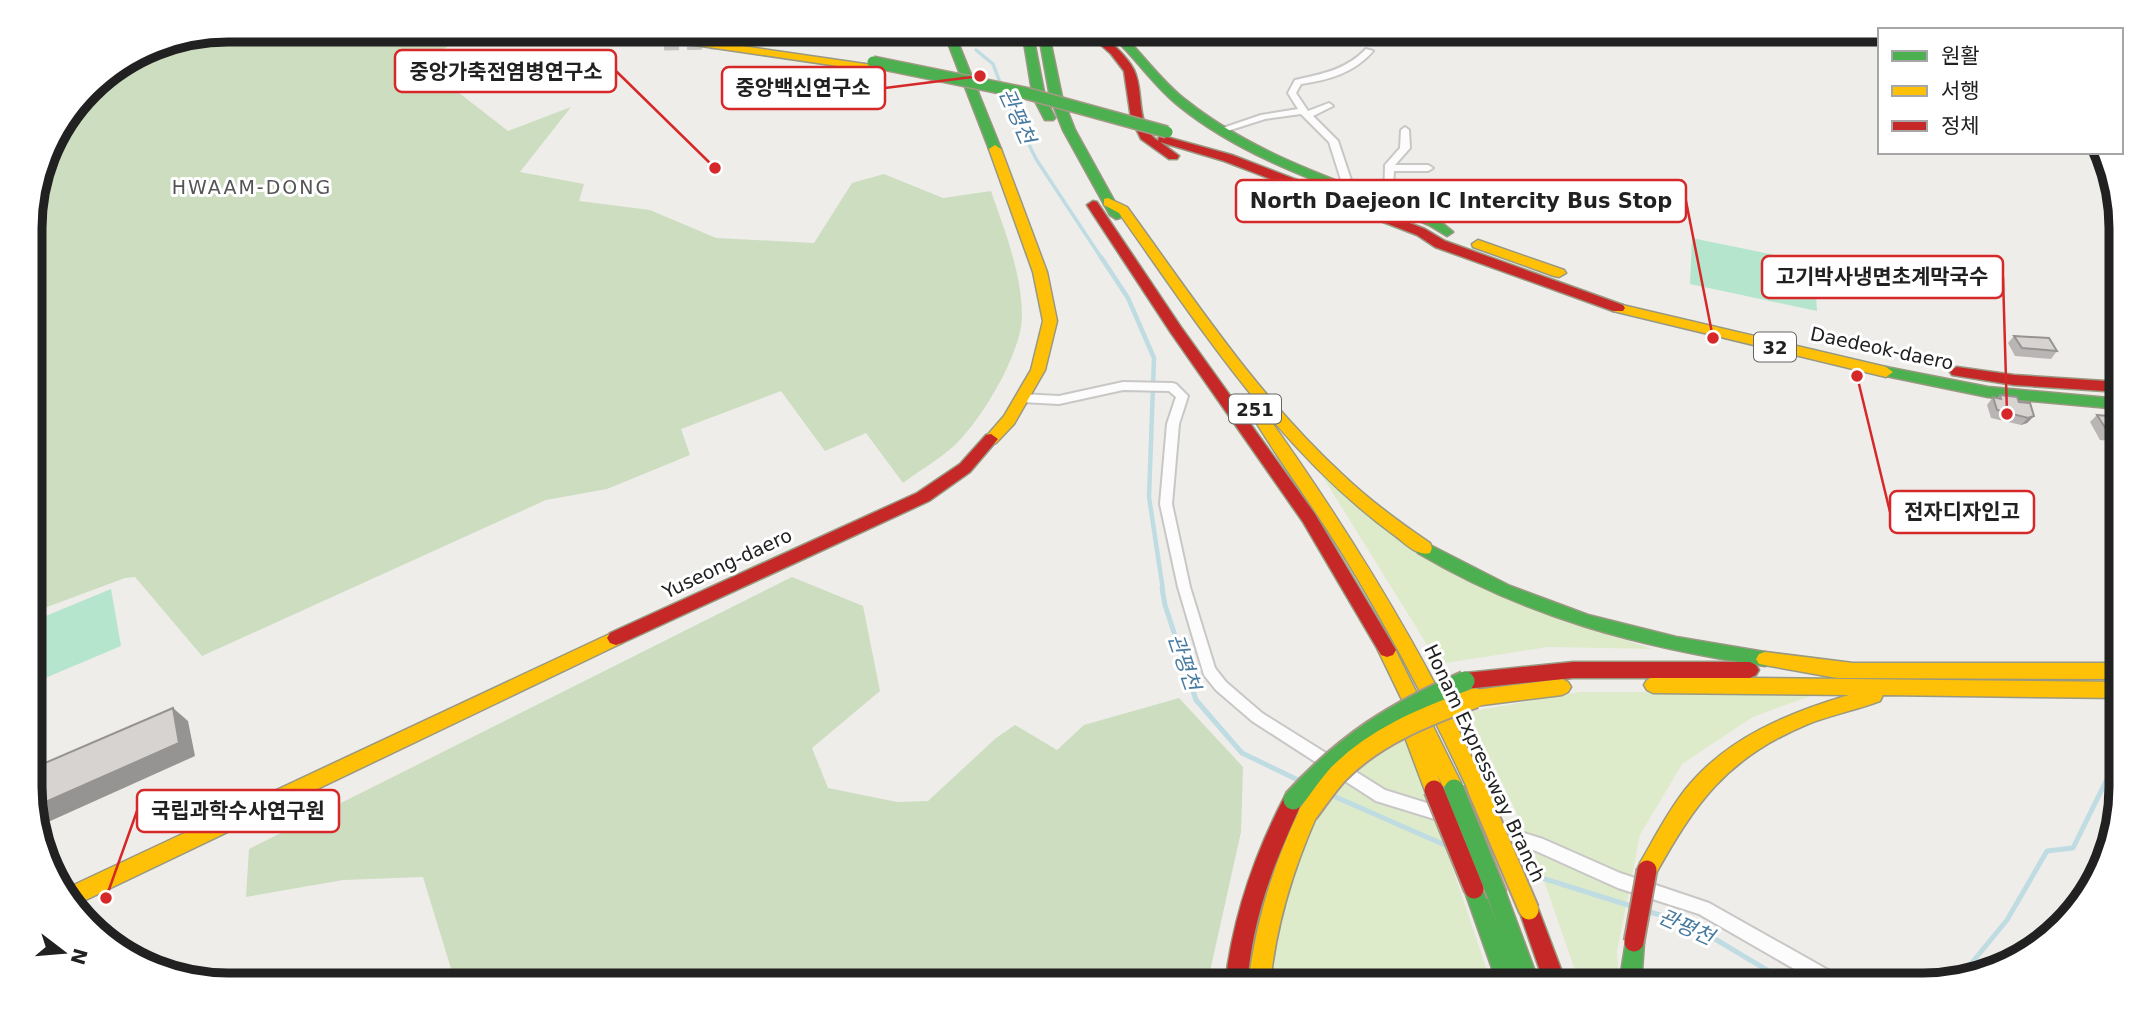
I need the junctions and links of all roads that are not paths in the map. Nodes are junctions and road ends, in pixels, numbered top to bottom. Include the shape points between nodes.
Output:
1 (657, 42) edge
2 (701, 42) edge
3 (721, 42) edge
4 (954, 42) edge
5 (1029, 42) edge
6 (1045, 42) edge
7 (1103, 42) edge
8 (1124, 42) edge
9 (664, 43) tunnel mouth
10 (1369, 51) dead end
11 (873, 65) junction
12 (1177, 100) junction
13 (1135, 102) junction
14 (1329, 106) dead end
15 (1304, 113) junction
16 (1221, 130) junction
17 (1405, 130) dead end
18 (1390, 168) junction
19 (1428, 168) dead end
20 (1348, 186) junction
21 (1108, 202) junction
22 (1387, 202) junction
23 (1444, 238) junction
24 (2109, 386) edge
25 (1022, 398) junction
26 (2109, 403) edge
27 (1374, 626) junction
28 (1853, 670) junction
29 (2109, 671) edge
30 (1929, 688) junction
31 (2109, 690) edge
32 (76, 894) edge
33 (1237, 973) edge
34 (1260, 973) edge
35 (1505, 973) edge
36 (1525, 973) edge
37 (1552, 973) edge
38 (1631, 973) edge
39 (1817, 973) edge

1 - 9 main road
2 - 11 main road
3 - 11 main road
4 - 25 main road, Yuseong-daero via 1040,272 1050,321 1038,370
5 - 27 main road, Honam Expressway Branch / 251 via 1039,97 1093,205 1309,517
6 - 21 main road, Honam Expressway Branch / 251 via 1056,97 1069,130
7 - 13 main road, Daedeok-daero / 32 via 1129,71
8 - 12 main road, Daedeok-daero / 32
10 - 15 street via 1338,74 1296,84 1292,93
11 - 23 main road, Daedeok-daero via 1165,135
12 - 13 main road via 1147,92
12 - 16 main road, Daedeok-daero / 32
13 - 23 main road, Daedeok-daero / 32 via 1145,137 1173,156 1276,187 1412,239
14 - 15 street
15 - 16 street via 1265,117
15 - 20 street via 1333,141
16 - 20 main road, Daedeok-daero / 32 via 1262,152
17 - 18 street via 1405,148
18 - 19 street
18 - 22 street
20 - 22 main road, Daedeok-daero / 32
21 - 28 main road via 1123,210 1278,418 1347,489 1433,553 1536,604 1630,636 1744,657
21 - 37 main road, Honam Expressway Branch / 251, bridge via 1283,449 1376,590 1477,788
22 - 23 main road, Daedeok-daero / 32 via 1433,222
23 - 24 main road, Daedeok-daero / 32 via 1660,306 1818,345 2002,379
23 - 26 main road, Daedeok-daero / 32 via 1512,272 1625,310 1988,392
25 - 32 main road, Yuseong-daero via 1009,420 965,468 923,497
25 - 39 street via 1059,400 1123,386 1172,387 1182,396 1173,425 1166,504 1184,587 1209,671 1257,718 1381,796 1538,844 1618,880 1703,908
27 - 35 main road, bridge via 1377,652 1422,755
27 - 36 main road, Honam Expressway Branch / 251, bridge via 1454,789
28 - 29 main road
28 - 33 main road, bridge via 1573,670 1465,681 1412,702 1368,727 1324,764 1293,800 1272,837 1249,900
30 - 31 main road
30 - 34 main road, bridge via 1576,685 1475,698 1422,717 1381,740 1339,774 1308,813 1279,878
30 - 38 main road, bridge via 1888,692 1802,718 1746,747 1700,786 1647,870

